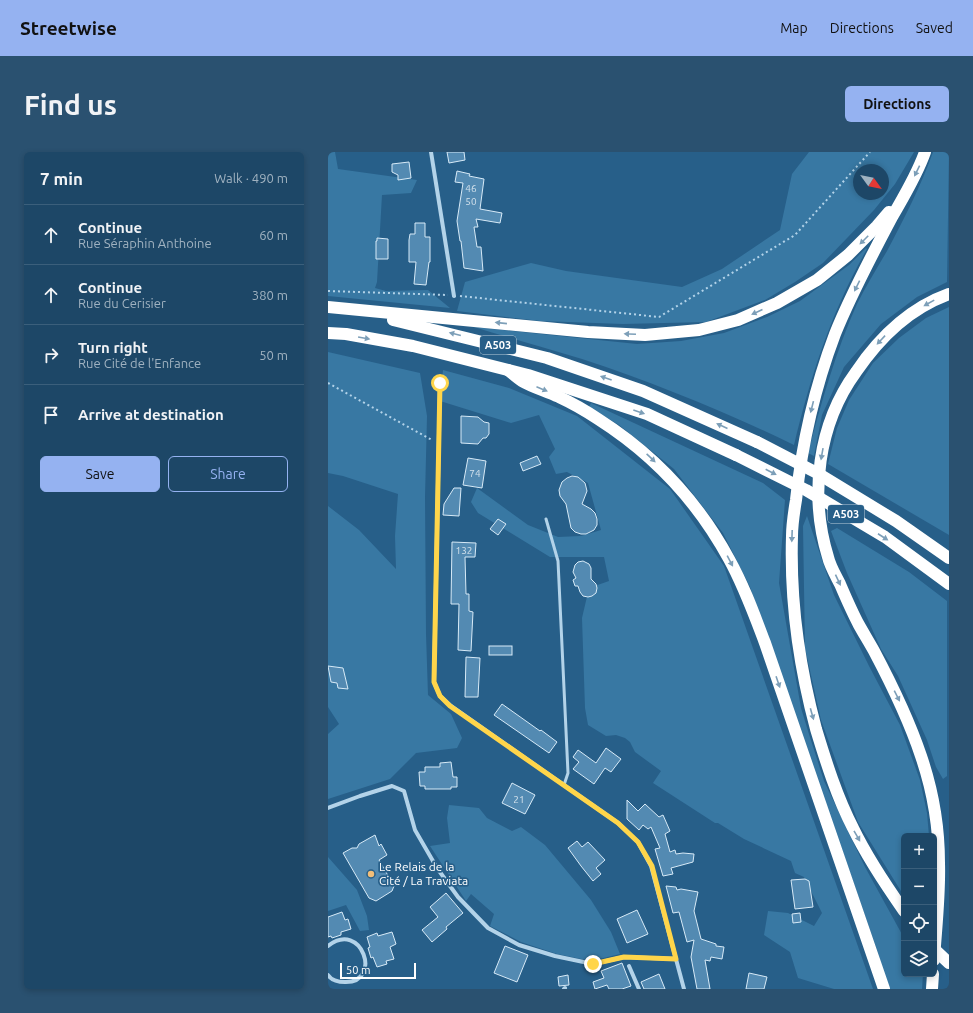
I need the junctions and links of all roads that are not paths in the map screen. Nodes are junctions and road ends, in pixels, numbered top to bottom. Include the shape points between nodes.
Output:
1 (431, 152) edge
2 (925, 152) edge
3 (908, 189) junction
4 (949, 294) edge
5 (454, 296) road end
6 (328, 307) edge
7 (349, 309) junction
8 (328, 333) edge
9 (508, 370) junction
10 (440, 383) dead end
11 (546, 519) dead end
12 (949, 558) edge
13 (949, 584) edge
14 (564, 785) junction
15 (328, 808) edge
16 (901, 907) edge
17 (935, 941) edge
18 (328, 946) edge
19 (937, 952) edge
20 (676, 959) junction
21 (949, 963) edge
22 (629, 966) dead end
23 (328, 975) edge
24 (933, 977) edge
25 (639, 989) edge
26 (684, 989) edge
27 (884, 989) edge
28 (932, 989) edge

1 - 5 street
2 -> 3 highway
3 -> 7 highway via 877,226 848,255 817,280 777,303 738,320 699,330 645,335 588,332
3 -> 16 highway via 856,287 835,334 817,387 798,476 792,535 797,639 808,698 822,751 853,828 881,878
4 -> 17 highway via 910,314 888,333 850,380 836,406 825,436 818,487 820,520 828,558 859,626 902,706 933,797 940,865
6 - 7 highway, A503
12 -> 7 highway, A503, bridge via 817,473 757,442 643,391 547,358
8 -> 9 highway, A503 via 412,346
9 -> 13 highway, A503, bridge via 647,414 736,454 806,490 885,537
9 -> 27 highway via 522,381 558,396 597,418 650,457 689,499 729,559 765,643
10 - 14 street via 434,682 440,696 450,706
11 - 14 lane via 558,561 568,773
14 - 20 street via 618,823 638,842 652,866
15 - 20 street via 392,786 404,791 415,830 437,868 458,897 488,928 519,944 555,956 593,964 624,957
18 - 23 street via 332,942 346,939 359,944 365,956 366,966 360,977 350,982 338,982
19 - 21 highway, bridge
20 - 26 street
22 - 25 street
24 - 28 highway

